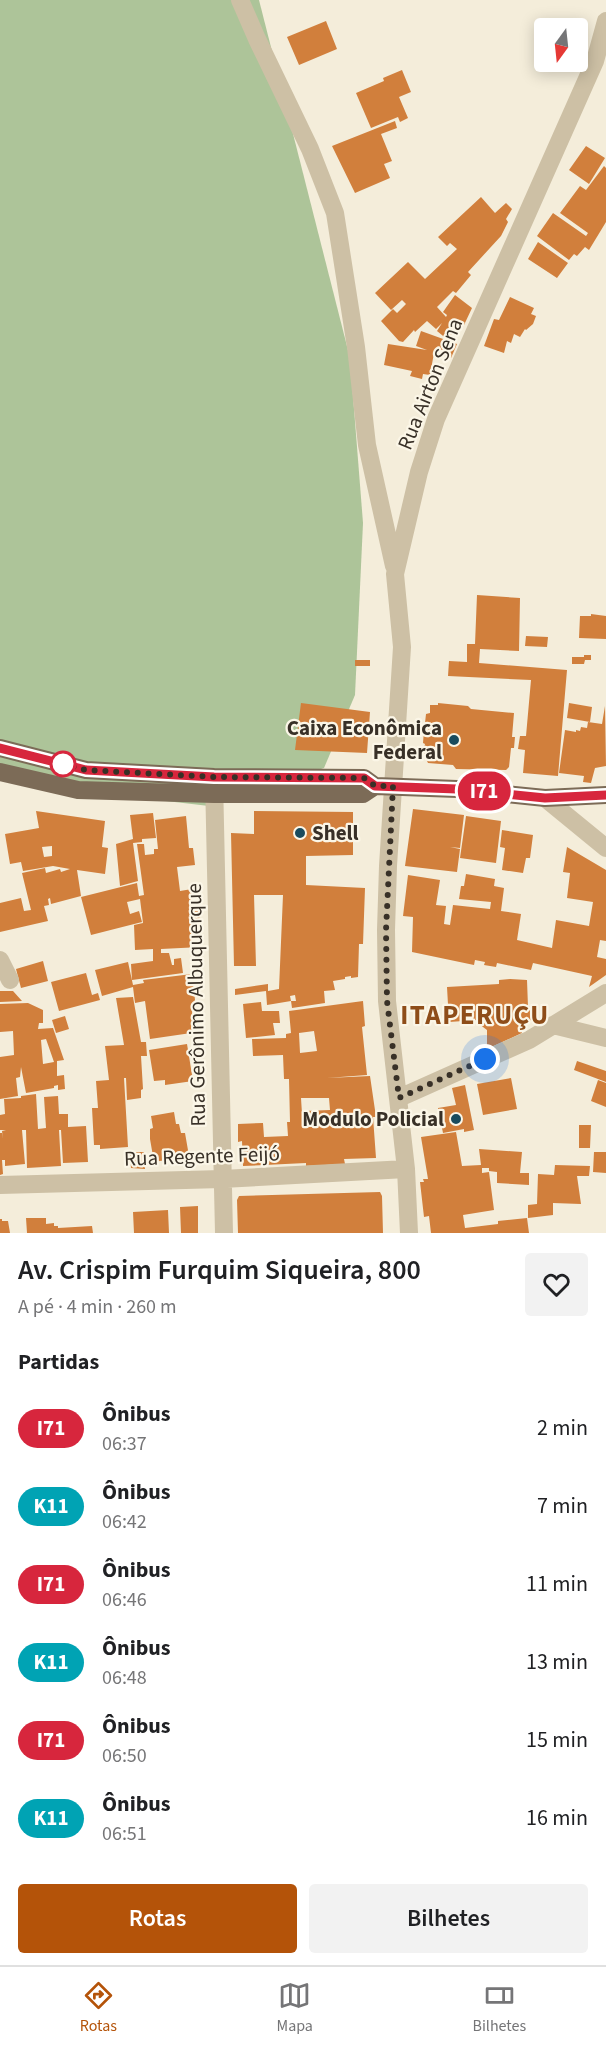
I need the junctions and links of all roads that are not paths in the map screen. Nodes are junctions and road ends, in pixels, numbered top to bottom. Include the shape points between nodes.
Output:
1 (240, 0) edge
2 (606, 21) edge
3 (395, 574) junction
4 (0, 748) edge
5 (0, 772) edge
6 (214, 785) junction
7 (384, 786) junction
8 (606, 795) edge
9 (545, 798) junction
10 (606, 848) edge
11 (0, 960) edge
12 (10, 980) dead end
13 (606, 993) edge
14 (553, 1025) junction
15 (606, 1038) edge
16 (399, 1098) junction
17 (406, 1169) junction
18 (222, 1179) junction
19 (0, 1185) edge
20 (224, 1233) edge
21 (409, 1233) edge

1 - 3 street via 310,149 335,213 356,347 366,445
2 - 3 street, Rua Airton Sena via 595,61 436,419
3 - 7 street, Rua Airton Sena via 402,647
4 - 6 main road via 86,770
5 - 6 main road via 78,790
6 - 7 main road via 364,778
6 - 18 street, Rua Gerônimo Albuquerque
7 - 9 main road
7 - 16 street, Rua Airton Sena via 387,1001
8 - 9 main road
9 - 10 street
11 - 12 street
13 - 14 street
14 - 15 street
14 - 16 street via 529,1040
16 - 17 street, Rua Airton Sena
17 - 18 street, Rua Regente Feijó
17 - 21 street, Rua Airton Sena
18 - 19 street, Rua Regente Feijó
18 - 20 street, Rua Gerônimo Albuquerque

